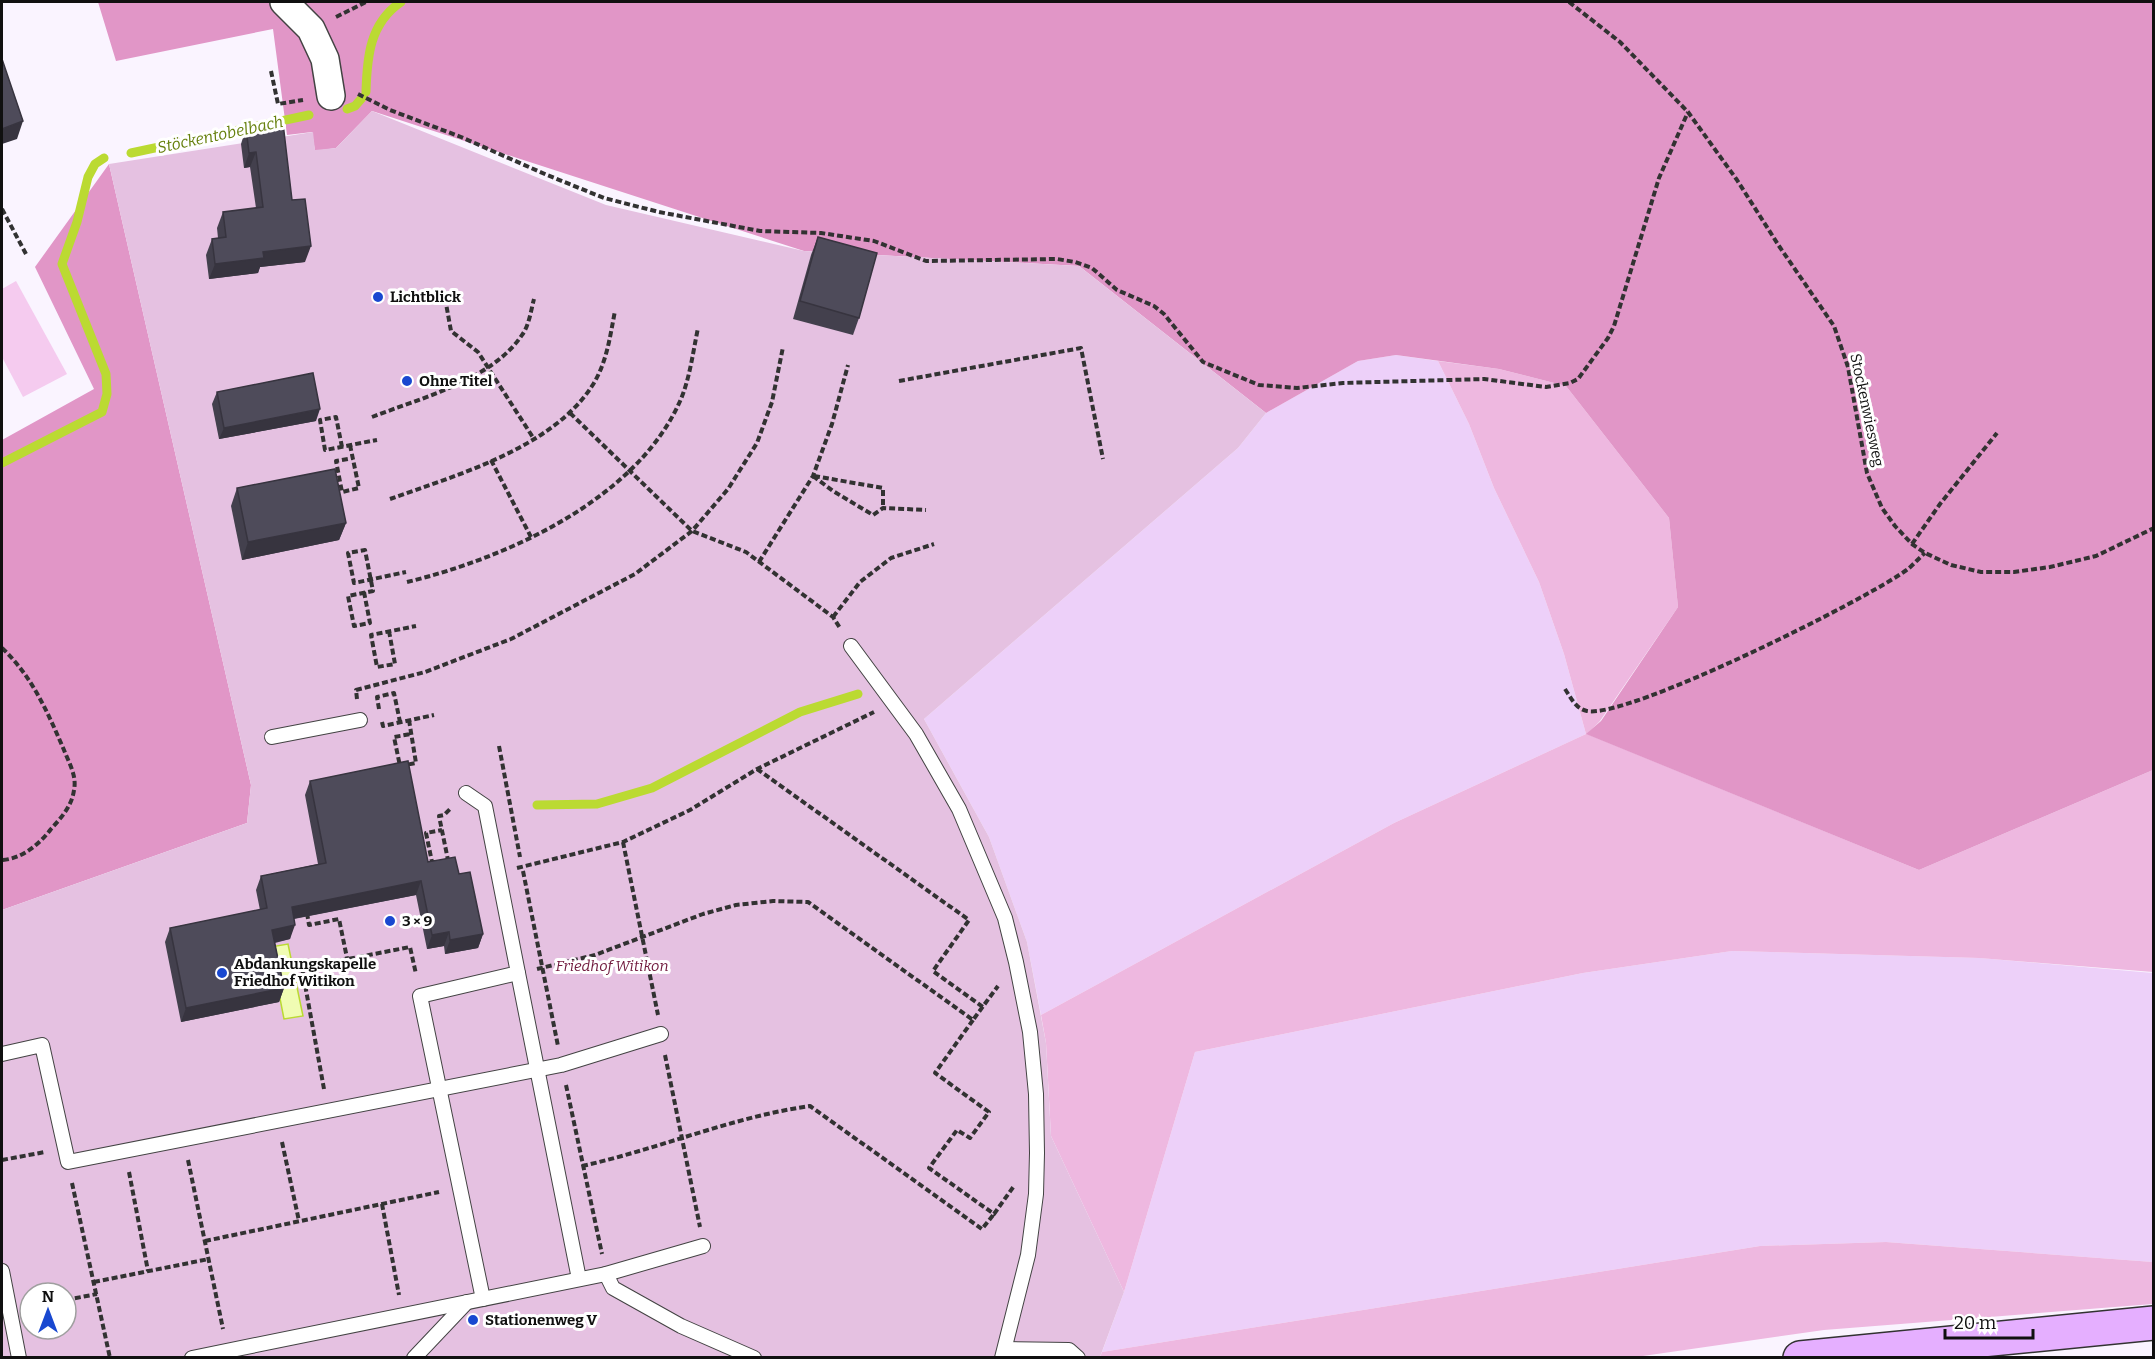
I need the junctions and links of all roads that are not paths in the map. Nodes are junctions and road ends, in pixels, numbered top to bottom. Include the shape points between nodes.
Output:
1 (284, 2) edge
2 (331, 96) road end
3 (851, 645) road end
4 (360, 720) dead end
5 (272, 737) dead end
6 (466, 793) road end
7 (518, 973) junction
8 (661, 1034) dead end
9 (2, 1054) edge
10 (537, 1070) junction
11 (440, 1089) junction
12 (703, 1246) dead end
13 (2, 1271) edge
14 (606, 1274) junction
15 (579, 1279) junction
16 (483, 1299) junction
17 (467, 1302) junction
18 (2154, 1323) edge
19 (1004, 1353) edge
20 (19, 1358) edge
21 (192, 1358) edge
22 (414, 1358) edge
23 (754, 1358) edge
24 (1078, 1358) edge
25 (1800, 1358) edge

1 - 2 street via 311,29 325,59
3 - 19 lane via 916,734 959,809 1005,918 1016,962 1030,1032 1036,1094 1036,1194 1028,1255
4 - 5 lane
6 - 7 lane via 485,806
7 - 10 lane
7 - 11 lane via 420,996
8 - 10 lane
9 - 11 lane via 42,1045 68,1162
10 - 11 lane
10 - 15 lane
11 - 16 lane
12 - 14 lane
13 - 20 lane
14 - 15 lane
14 - 23 lane via 613,1288 681,1326
15 - 16 lane
16 - 17 lane
17 - 21 lane
17 - 22 lane
18 - 25 main road
19 - 24 lane via 1069,1350

